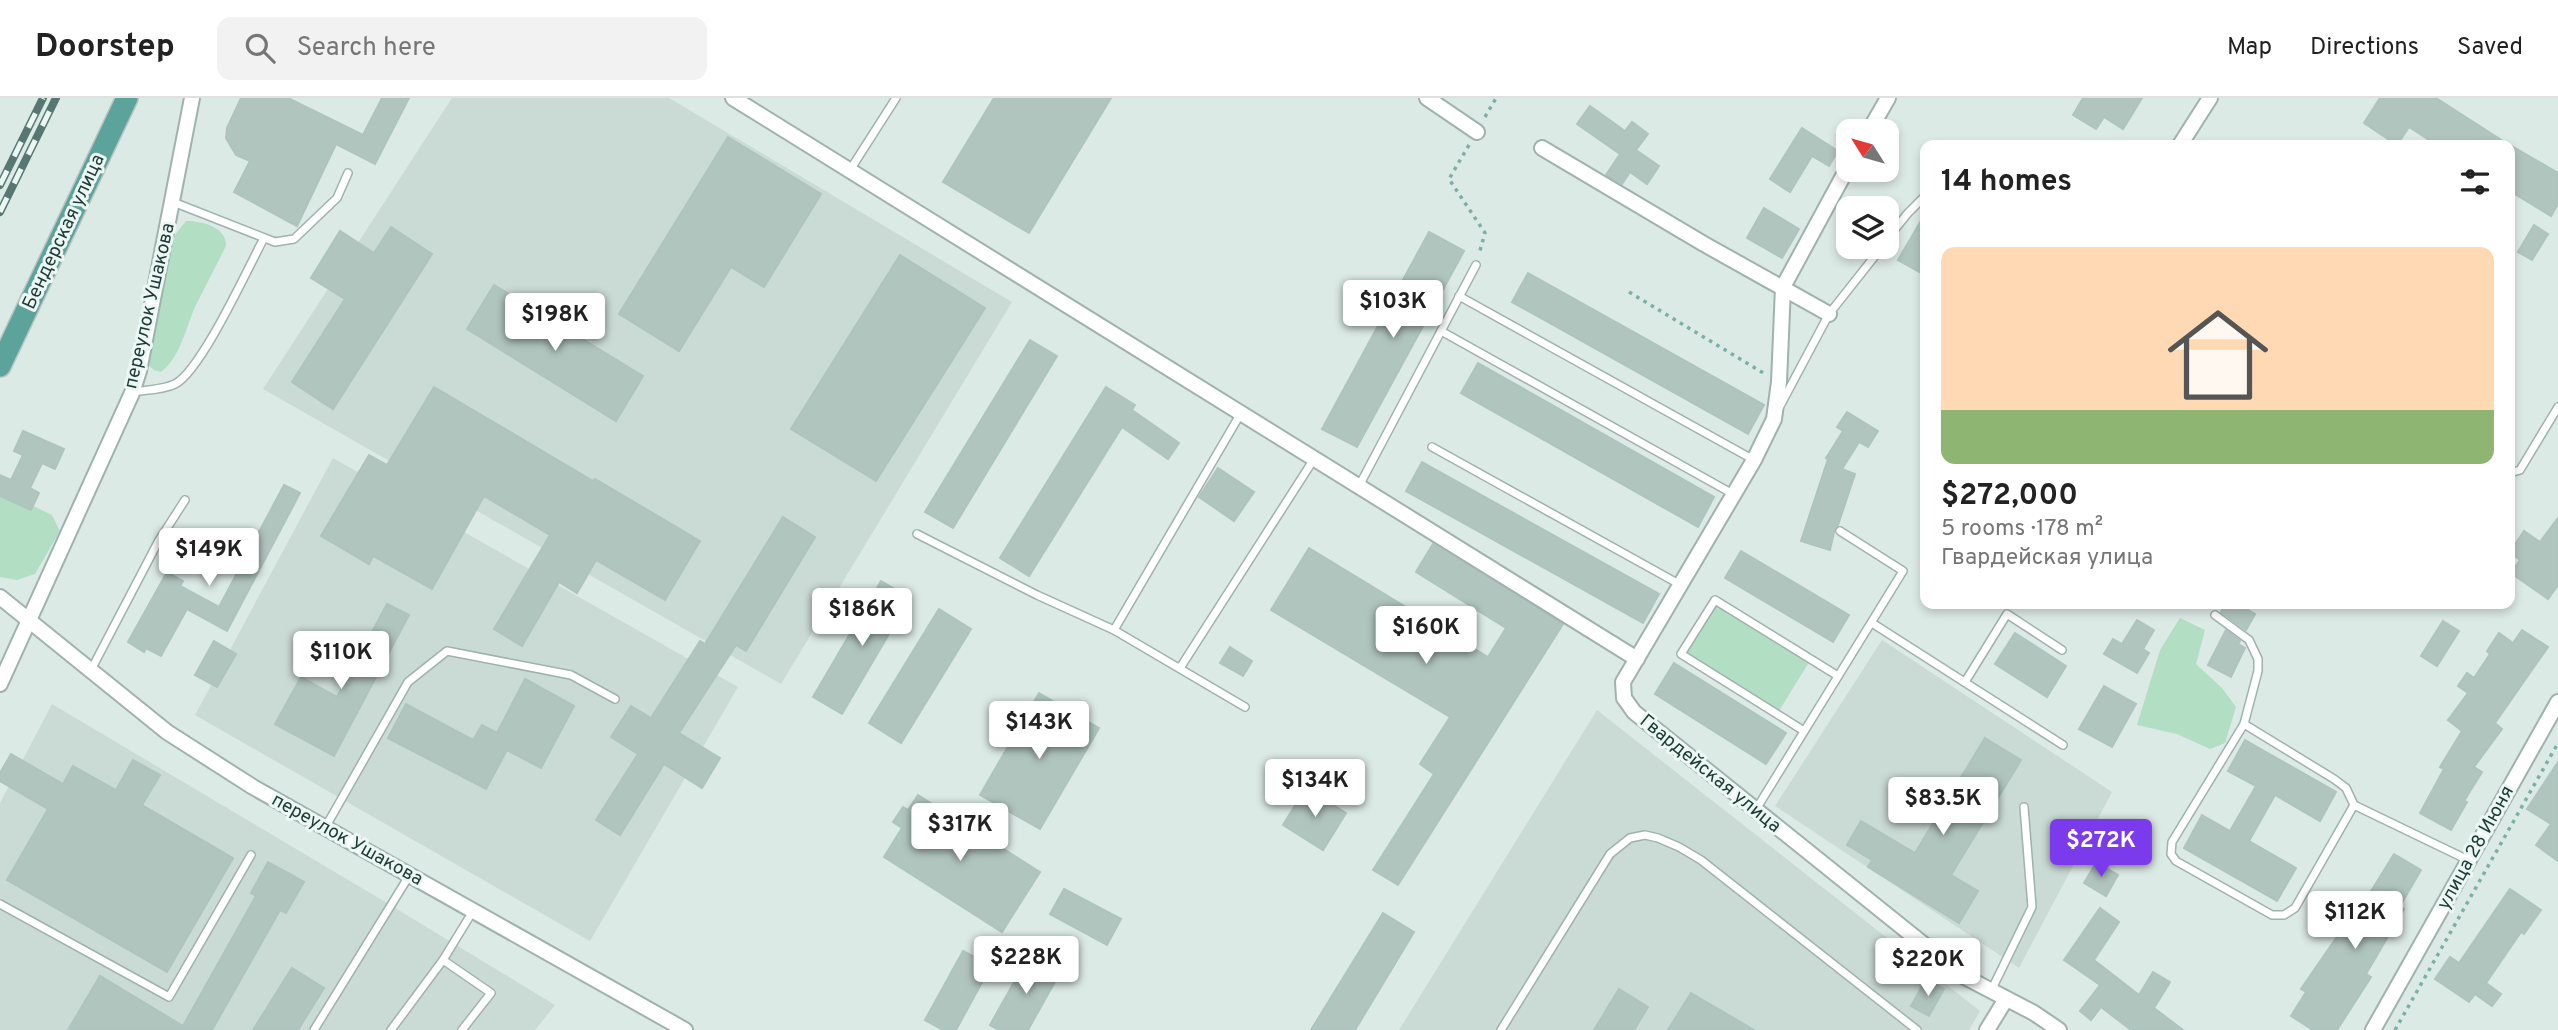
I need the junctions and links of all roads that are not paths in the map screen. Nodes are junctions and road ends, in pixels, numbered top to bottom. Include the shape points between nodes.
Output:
1 (127, 98) edge
2 (192, 98) edge
3 (733, 98) edge
4 (896, 98) edge
5 (1427, 98) edge
6 (1888, 98) edge
7 (2210, 98) edge
8 (1876, 119) edge
9 (1477, 132) road end
10 (2183, 140) edge
11 (1542, 148) dead end
12 (850, 171) junction
13 (348, 173) dead end
14 (1839, 182) edge
15 (1920, 201) edge
16 (173, 202) junction
17 (1899, 224) edge
18 (264, 239) junction
19 (1873, 259) edge
20 (1476, 265) road end
21 (1783, 287) junction
22 (1460, 296) junction
23 (1829, 314) junction
24 (1441, 331) junction
25 (0, 366) edge
26 (132, 393) junction
27 (2558, 407) edge
28 (1242, 412) junction
29 (1774, 419) junction
30 (1432, 447) dead end
31 (1314, 459) junction
32 (1754, 460) junction
33 (2515, 472) edge
34 (1359, 487) junction
35 (1733, 494) junction
36 (185, 500) dead end
37 (1840, 531) dead end
38 (917, 534) dead end
39 (1679, 584) junction
40 (0, 597) edge
41 (2215, 615) dead end
42 (30, 620) junction
43 (1872, 623) junction
44 (1114, 630) junction
45 (2062, 650) dead end
46 (1637, 659) junction
47 (1180, 668) junction
48 (91, 671) junction
49 (1838, 676) junction
50 (1965, 682) junction
51 (0, 684) edge
52 (615, 699) dead end
53 (2558, 702) edge
54 (1245, 707) dead end
55 (2244, 724) junction
56 (1804, 731) junction
57 (2063, 745) dead end
58 (2354, 805) junction
59 (2024, 807) dead end
60 (1755, 811) junction
61 (325, 828) junction
62 (251, 855) dead end
63 (2469, 861) junction
64 (410, 875) junction
65 (0, 904) edge
66 (473, 911) junction
67 (443, 960) junction
68 (1991, 992) junction
69 (2006, 999) junction
70 (314, 1030) edge
71 (391, 1030) edge
72 (463, 1030) edge
73 (685, 1030) edge
74 (1502, 1030) edge
75 (1917, 1030) edge
76 (1987, 1030) edge
77 (2059, 1030) edge
78 (2373, 1030) edge

1 - 25 main road, Бендерская улица
2 - 16 street, переулок Ушакова
3 - 12 street
4 - 12 lane
5 - 9 street
6 - 8 street
7 - 10 street
11 - 21 street
12 - 28 street
13 - 18 lane via 337,198 294,239
14 - 21 street
15 - 17 lane
16 - 18 lane
16 - 26 street, переулок Ушакова
18 - 26 lane via 194,366 175,384
19 - 23 lane
20 - 22 lane
21 - 23 street
21 - 29 street
22 - 24 lane
22 - 32 lane
23 - 29 lane
24 - 34 lane
24 - 35 lane
26 - 42 street, переулок Ушакова
27 - 33 lane
28 - 31 street
28 - 44 lane
29 - 32 street
30 - 39 lane
31 - 34 street
31 - 47 lane
32 - 35 street
34 - 46 street
35 - 39 street
36 - 48 lane
37 - 43 lane via 1903,571
38 - 44 lane
39 - 46 street
40 - 42 street, переулок Ушакова
41 - 55 lane via 2249,640 2258,659
42 - 48 street, переулок Ушакова
42 - 51 street
43 - 49 lane
43 - 50 lane
44 - 47 lane
45 - 50 lane via 2007,614
46 - 60 street, Гвардейская улица via 1623,682 1624,698 1634,712
47 - 54 lane
48 - 61 street, переулок Ушакова via 167,732
49 - 56 lane
49 - 56 lane via 1715,600 1681,654
50 - 57 lane
52 - 61 lane via 571,675 447,651 408,682
53 - 63 street, улица 28 Июня
55 - 58 lane via 2334,779 2346,788
55 - 58 lane via 2172,842 2176,861 2272,915 2284,915 2295,908
56 - 60 lane
58 - 63 lane
59 - 68 lane via 2032,908
60 - 68 street, Гвардейская улица via 1963,976
61 - 64 street, переулок Ушакова
62 - 65 lane via 169,998
63 - 78 street, улица 28 Июня
64 - 66 street, переулок Ушакова
64 - 70 lane
66 - 67 lane
66 - 73 street, переулок Ушакова
67 - 71 lane
67 - 72 lane via 491,993
68 - 69 street, Гвардейская улица
69 - 76 street
69 - 77 street, Гвардейская улица
74 - 75 lane via 1611,855 1630,838 1645,835 1701,860

